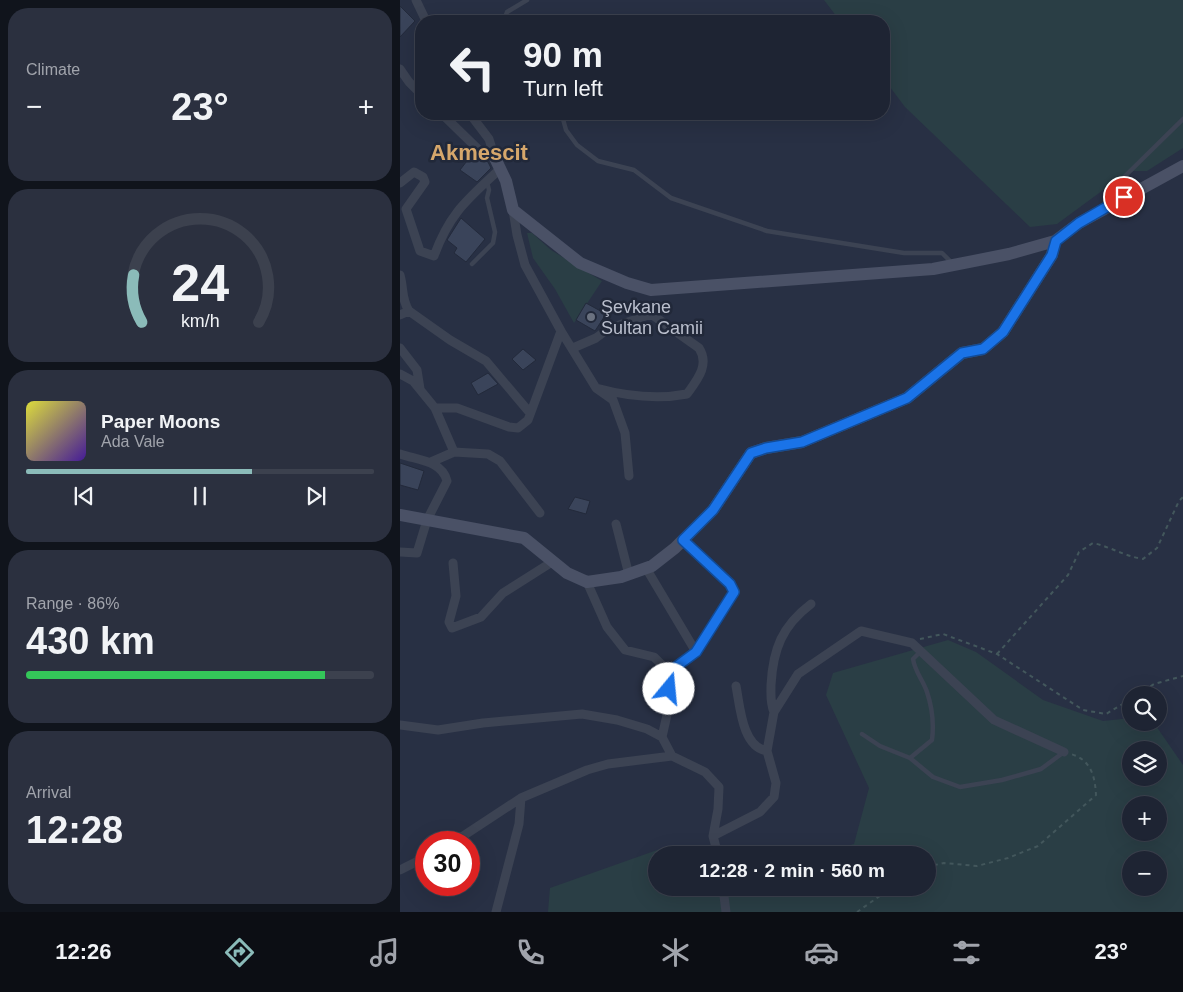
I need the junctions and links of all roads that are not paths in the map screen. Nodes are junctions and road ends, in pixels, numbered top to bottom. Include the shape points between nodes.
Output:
1 (416, 0) edge
2 (527, 0) edge
3 (423, 15) edge
4 (506, 15) edge
5 (400, 69) edge
6 (415, 87) edge
7 (1183, 119) edge
8 (448, 120) edge
9 (474, 120) edge
10 (563, 120) edge
11 (498, 163) junction
12 (1183, 166) edge
13 (487, 182) junction
14 (400, 183) edge
15 (1124, 197) junction
16 (514, 210) junction
17 (1056, 241) junction
18 (472, 264) dead end
19 (953, 265) junction
20 (400, 275) edge
21 (404, 313) edge
22 (561, 332) junction
23 (400, 348) edge
24 (573, 348) junction
25 (400, 374) edge
26 (596, 388) junction
27 (420, 389) junction
28 (435, 408) junction
29 (530, 413) junction
30 (454, 452) junction
31 (400, 454) edge
32 (431, 462) junction
33 (630, 476) dead end
34 (540, 513) dead end
35 (400, 515) edge
36 (427, 520) junction
37 (616, 524) dead end
38 (683, 540) junction
39 (400, 552) edge
40 (552, 562) junction
41 (453, 563) dead end
42 (646, 568) junction
43 (629, 574) junction
44 (587, 582) junction
45 (811, 604) dead end
46 (921, 651) junction
47 (696, 652) junction
48 (669, 672) junction
49 (736, 686) dead end
50 (774, 712) junction
51 (400, 725) edge
52 (862, 734) dead end
53 (662, 737) junction
54 (767, 751) junction
55 (1064, 752) joint
56 (672, 756) junction
57 (910, 758) junction
58 (521, 798) junction
59 (471, 831) edge
60 (714, 836) junction
61 (716, 846) edge
62 (415, 862) edge
63 (400, 870) edge
64 (724, 896) edge
65 (496, 912) edge
66 (726, 912) edge

1 - 3 street
2 - 4 lane
5 - 6 street
7 - 15 lane via 1121,180
8 - 11 street via 481,152
9 - 11 street via 488,139
10 - 19 lane via 577,145 598,162 634,170 671,198 766,231 904,253 942,253
11 - 13 street
11 - 16 main road
12 - 15 main road
13 - 14 street via 460,206 443,231 434,256 420,251 406,209 424,182 423,177 414,172
13 - 18 lane via 487,198 495,232 493,243
15 - 17 main road via 1079,223
16 - 19 main road via 580,263 651,290
16 - 22 street via 524,265
17 - 19 main road
17 - 38 main road via 1052,255 1003,332 983,349 962,353 907,398 802,442 751,453 713,510
20 - 21 street
21 - 29 street via 486,361
22 - 24 street
22 - 29 street
23 - 27 street via 417,370
24 - 26 street
24 - 26 street via 608,329 651,314 702,353 703,368 687,394 674,397 624,396
25 - 27 street via 414,381
26 - 33 street via 614,400 625,433
27 - 28 street
28 - 29 street via 457,408 518,428 528,420
28 - 30 street
30 - 32 street
30 - 34 street via 488,454 500,461
31 - 32 street
32 - 36 street via 447,481
35 - 36 main road
36 - 39 street via 417,553
36 - 40 main road via 524,538
37 - 43 street
38 - 42 main road
38 - 47 street via 730,584 734,592
40 - 41 street via 502,593 481,617 452,628 449,622 456,596
40 - 44 main road
42 - 43 main road
42 - 47 street
43 - 44 main road
44 - 48 street via 607,627 624,650 654,657
45 - 50 street via 794,617 778,642 772,668 770,704
46 - 50 street via 912,643 861,631 798,674
46 - 55 street via 994,720
46 - 57 lane via 913,659 914,669 927,691 934,725 932,740
47 - 48 street
48 - 53 street via 669,706
49 - 54 street via 750,738 761,750
50 - 54 street
51 - 53 street via 438,730 582,714 617,720
52 - 57 lane via 880,746
53 - 56 street
54 - 60 street via 776,783 774,797 760,812
55 - 57 lane via 1040,770 960,787 932,777
56 - 58 street via 608,764
56 - 60 street via 705,772 719,787
58 - 59 street
58 - 65 street via 519,824
60 - 61 street
62 - 63 street
64 - 66 street

